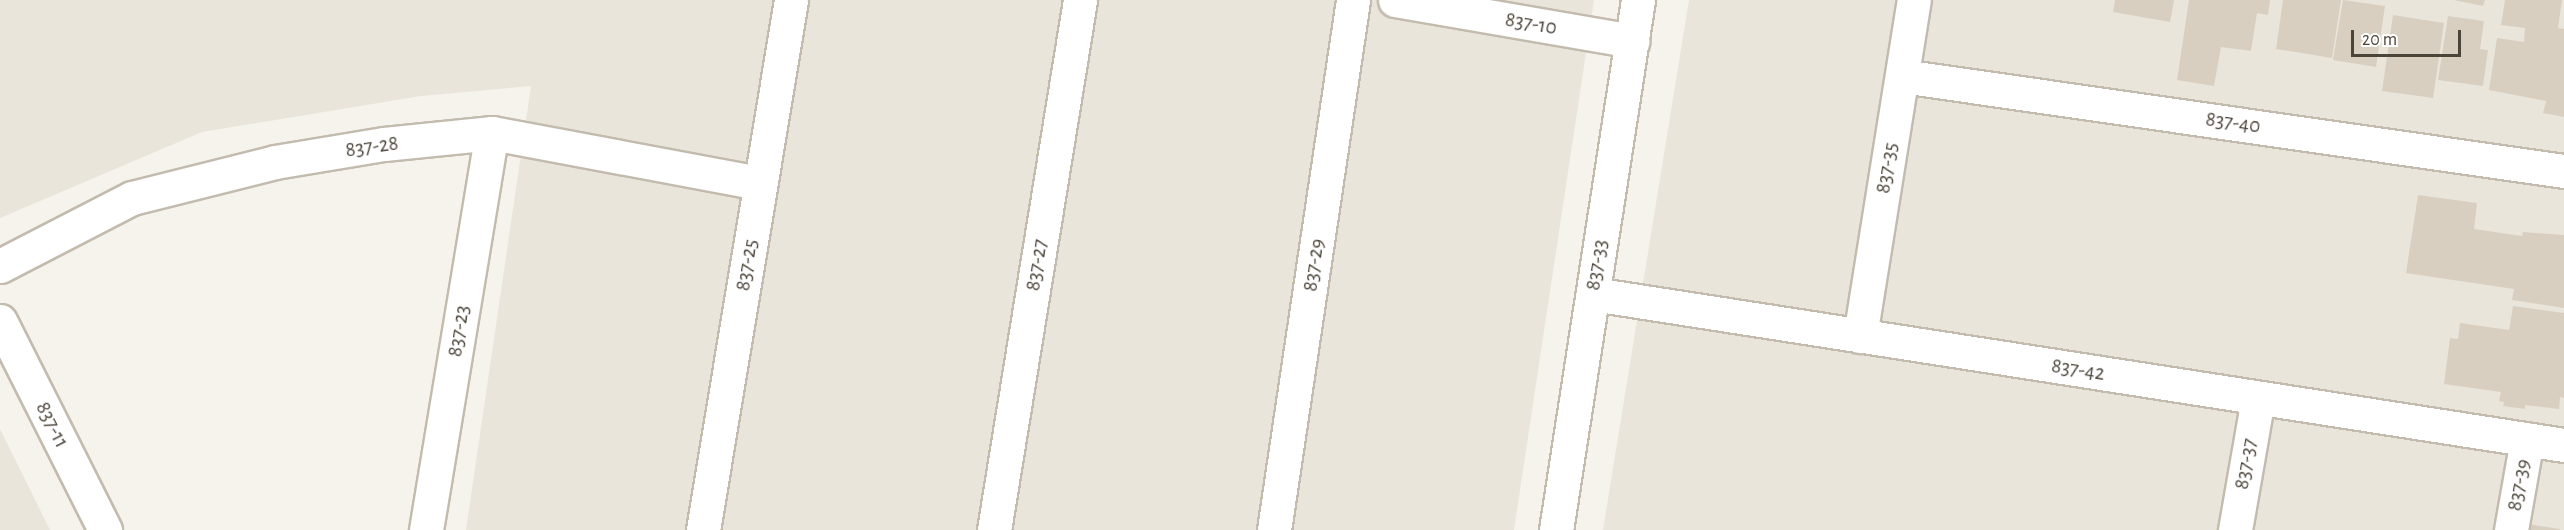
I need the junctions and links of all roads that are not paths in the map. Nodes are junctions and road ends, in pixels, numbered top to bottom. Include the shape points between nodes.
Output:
1 (791, 0) edge
2 (1080, 0) edge
3 (1353, 0) edge
4 (1395, 0) edge
5 (1638, 0) edge
6 (1914, 0) edge
7 (1632, 41) junction
8 (1902, 76) junction
9 (492, 133) junction
10 (2564, 171) edge
11 (760, 183) junction
12 (0, 266) edge
13 (1593, 294) junction
14 (0, 321) edge
15 (1860, 336) junction
16 (2258, 398) junction
17 (2527, 439) junction
18 (2564, 445) edge
19 (93, 526) edge
20 (426, 530) edge
21 (703, 530) edge
22 (994, 530) edge
23 (1274, 530) edge
24 (1556, 530) edge
25 (2235, 530) edge
26 (2511, 530) edge

1 - 11 street, 837-25
2 - 22 street, 837-27
3 - 23 street, 837-29
4 - 7 street, 837-10
5 - 7 street, 837-33
6 - 8 street, 837-35
7 - 13 street, 837-33
8 - 10 street, 837-40
8 - 15 street, 837-35
9 - 11 street, 837-28
9 - 12 street, 837-28 via 384,144 275,162 132,198
9 - 20 street, 837-23
11 - 21 street, 837-25
13 - 15 street, 837-42
13 - 24 street, 837-33
14 - 19 street, 837-11
15 - 16 street, 837-42
16 - 17 street, 837-42
16 - 25 street, 837-37
17 - 18 street, 837-42
17 - 26 street, 837-39

